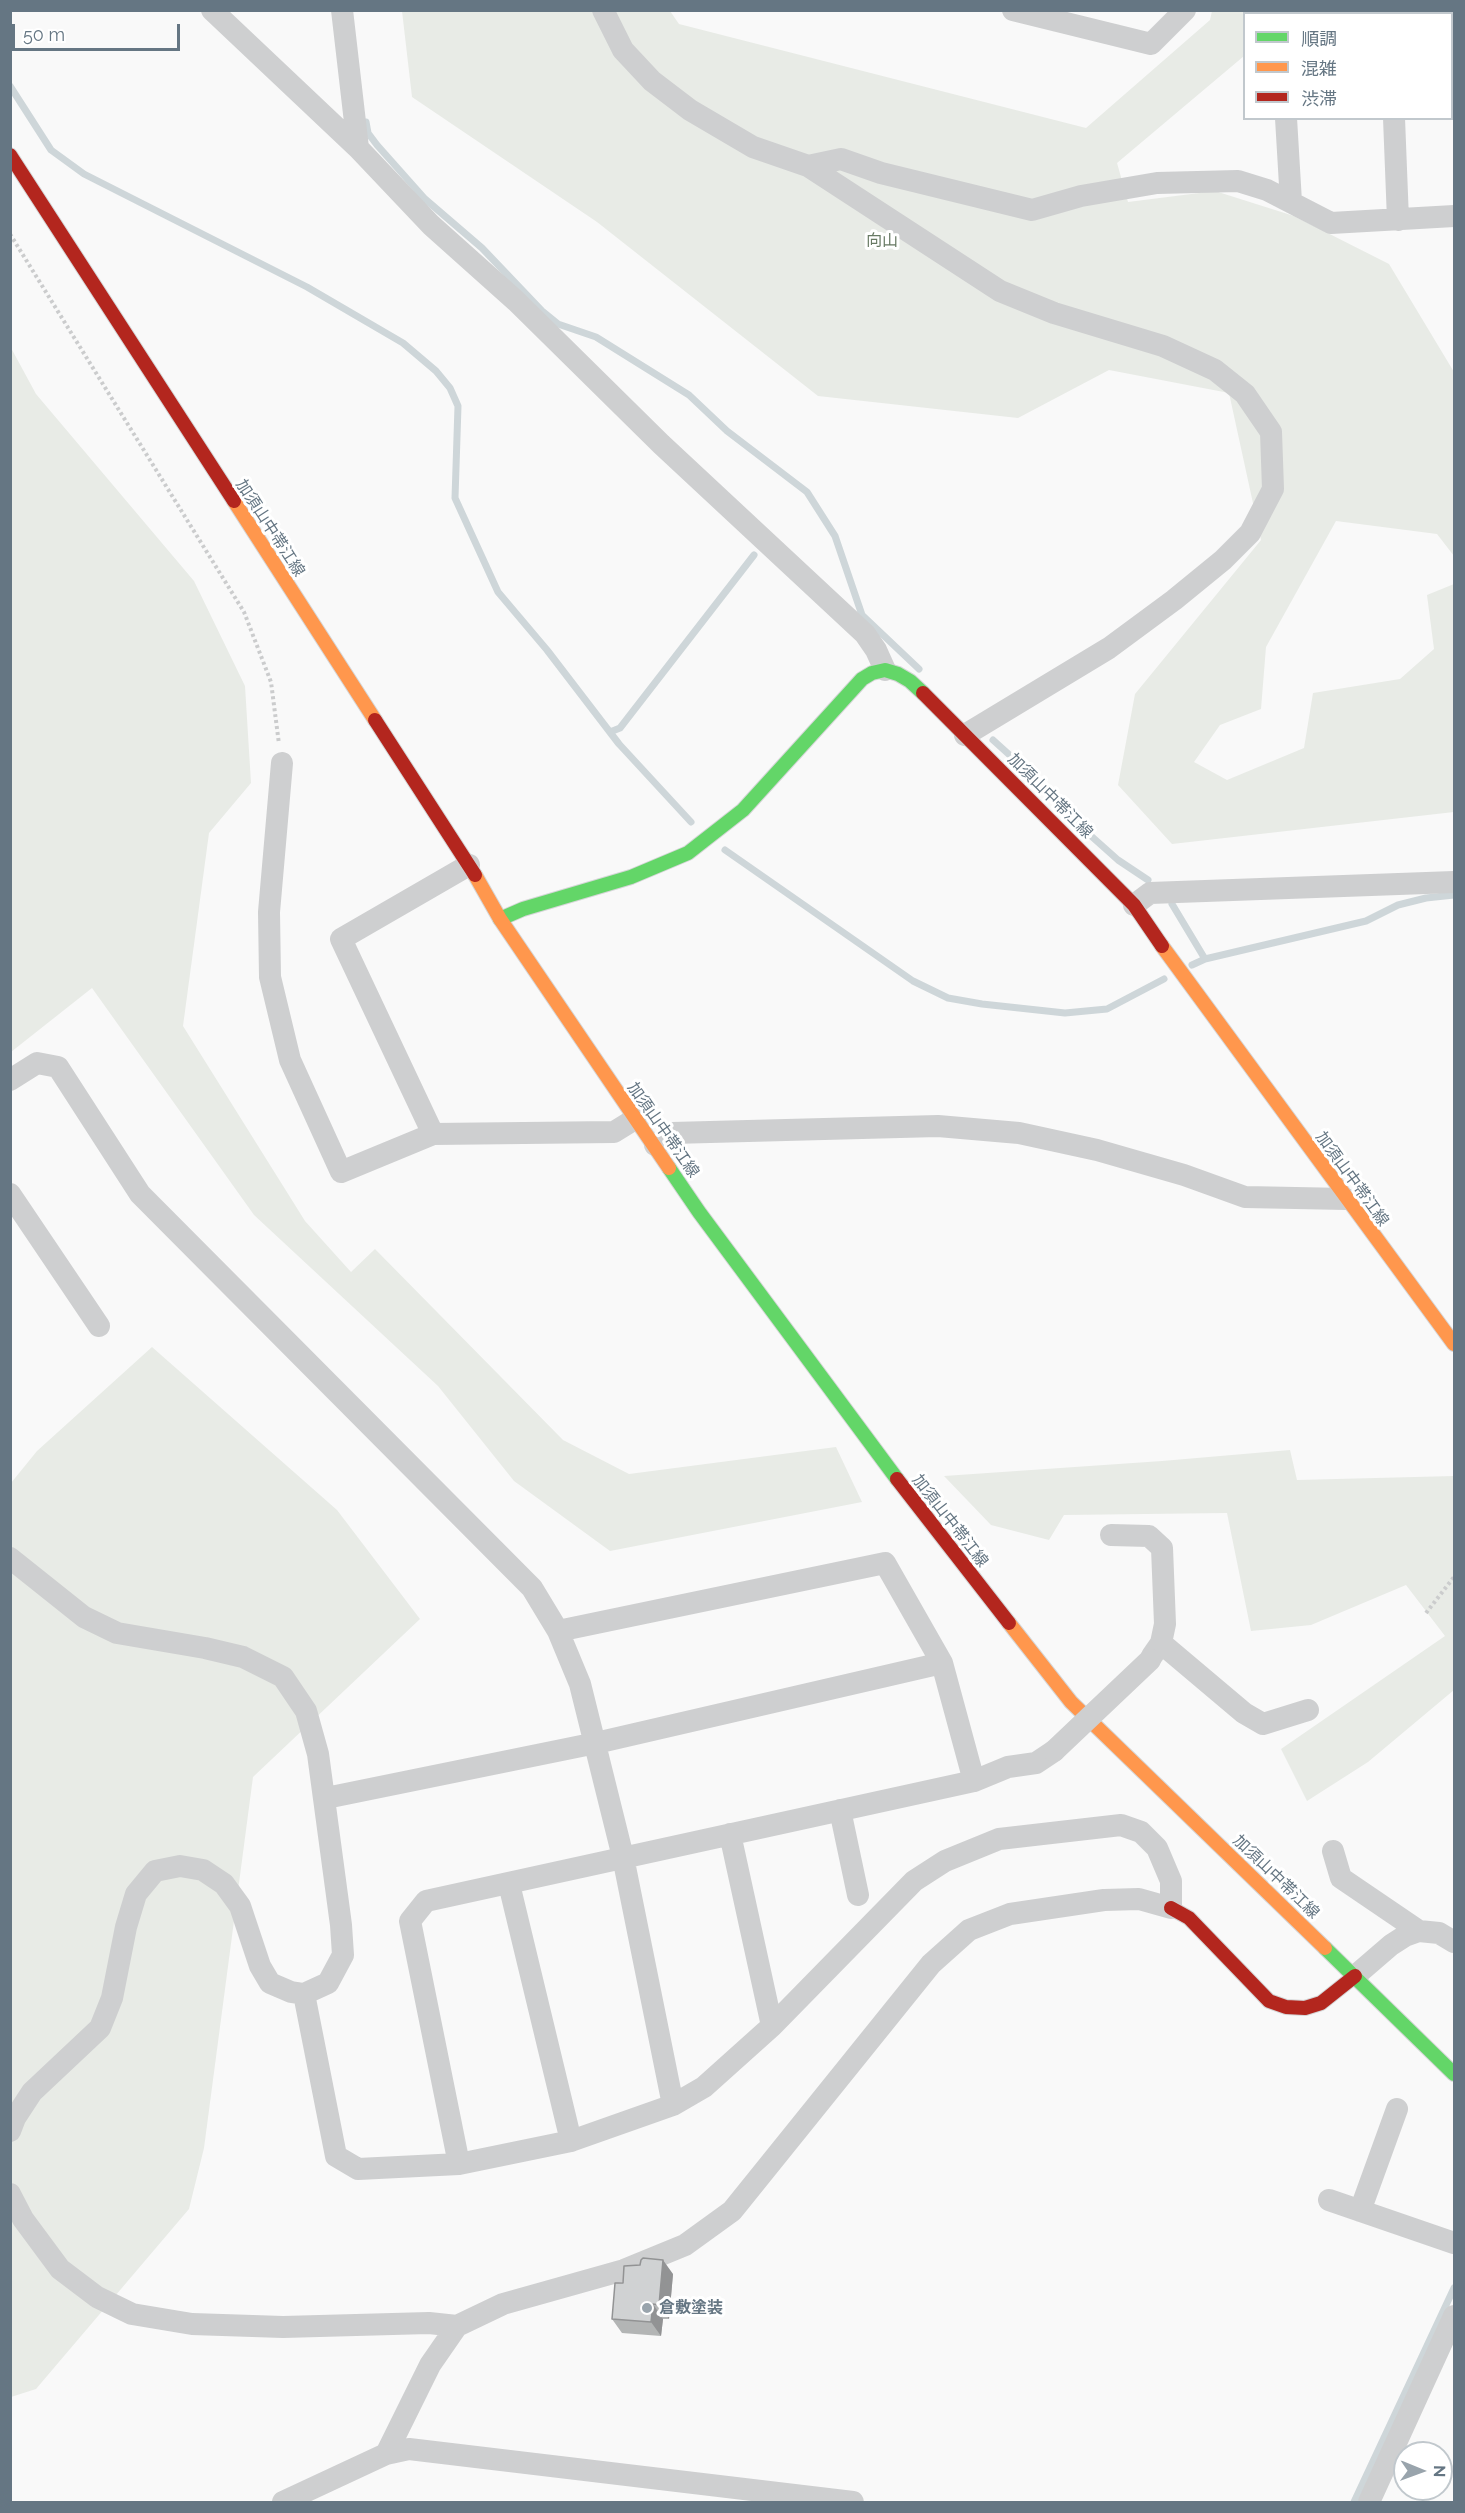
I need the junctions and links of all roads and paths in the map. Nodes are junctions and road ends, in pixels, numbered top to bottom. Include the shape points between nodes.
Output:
1 (212, 10) edge
2 (342, 10) edge
3 (603, 10) edge
4 (1013, 10) edge
5 (1185, 10) edge
6 (1286, 120) edge
7 (1394, 120) edge
8 (358, 148) junction
9 (10, 155) edge
10 (808, 165) junction
11 (1291, 202) junction
12 (1455, 216) edge
13 (1398, 220) junction
14 (10, 234) edge
15 (885, 670) junction
16 (965, 735) junction
17 (282, 763) joint
18 (469, 865) junction
19 (1455, 882) edge
20 (1134, 905) junction
21 (500, 920) junction
22 (10, 1080) edge
23 (635, 1119) junction
24 (433, 1134) junction
25 (655, 1145) junction
26 (10, 1194) edge
27 (1346, 1199) junction
28 (99, 1326) dead end
29 (1455, 1344) edge
30 (1111, 1535) dead end
31 (10, 1558) edge
32 (1455, 1577) edge
33 (1426, 1613) dead end
34 (558, 1631) junction
35 (1155, 1652) junction
36 (942, 1663) junction
37 (1308, 1710) dead end
38 (596, 1743) junction
39 (974, 1781) junction
40 (326, 1798) junction
41 (840, 1810) junction
42 (730, 1834) junction
43 (1333, 1851) dead end
44 (623, 1857) junction
45 (509, 1884) junction
46 (858, 1895) dead end
47 (1171, 1908) junction
48 (1419, 1931) junction
49 (1455, 1942) edge
50 (1355, 1976) junction
51 (304, 1994) junction
52 (772, 2026) junction
53 (1455, 2074) edge
54 (673, 2105) junction
55 (1397, 2109) dead end
56 (10, 2131) edge
57 (571, 2141) junction
58 (459, 2163) junction
59 (10, 2194) edge
60 (1329, 2200) dead end
61 (1360, 2211) junction
62 (1455, 2243) edge
63 (1455, 2316) edge
64 (457, 2326) junction
65 (386, 2454) junction
66 (283, 2502) edge
67 (853, 2502) edge
68 (1370, 2502) edge

1 - 8 street
2 - 8 street
3 - 10 street via 623,50 652,81 690,110 753,147
4 - 5 street via 1151,44
6 - 11 street
7 - 13 street
8 - 15 street via 431,225 865,634
9 - 18 main road, 加須山中帯江線
10 - 11 street via 841,159 881,173 1032,210 1081,196 1157,183 1238,181
10 - 16 street via 1000,291 1054,313 1164,346 1215,370 1245,394 1271,432 1272,489 1251,532 1223,560 1109,648
11 - 13 street via 1331,223
12 - 13 street
14 - 17 path via 244,612 271,682
15 - 16 main road, 加須山中帯江線 via 910,681
15 - 21 main road via 862,679 743,810 688,853 632,877 523,909
16 - 20 main road, 加須山中帯江線
17 - 24 street via 269,912 270,976 290,1060 341,1172
18 - 21 main road, 加須山中帯江線
18 - 24 street via 341,939
19 - 20 street via 1150,894
20 - 27 main road, 加須山中帯江線
21 - 23 main road, 加須山中帯江線
22 - 34 street via 37,1062 58,1066 140,1194 532,1588
23 - 24 street via 614,1132
23 - 25 main road, 加須山中帯江線
25 - 27 street via 672,1133 950,1127 1019,1133 1096,1150 1245,1197
25 - 50 main road, 加須山中帯江線 via 699,1212 862,1434 1071,1702
26 - 28 street
27 - 29 main road, 加須山中帯江線
30 - 35 street via 1149,1536 1162,1548 1165,1624
31 - 40 street via 84,1617 117,1633 243,1657 283,1677 306,1711
32 - 33 path
34 - 36 street via 885,1563
34 - 38 street via 580,1684
35 - 37 street via 1263,1724
35 - 39 street, bridge via 1054,1751 1036,1763 1008,1767
36 - 38 street
36 - 39 street
38 - 40 street
38 - 44 street
39 - 41 street
40 - 51 street via 343,1955 328,1983
41 - 42 street
41 - 46 street
42 - 44 street
42 - 52 street
43 - 48 street via 1341,1878
44 - 45 street
44 - 54 street
45 - 57 street
45 - 58 street via 426,1901 410,1921
47 - 50 main road via 1189,1918 1269,2001 1305,2008 1321,2003
47 - 52 street via 1171,1881 1157,1848 1141,1832 1121,1825 999,1839 945,1861 914,1881
47 - 64 street via 1139,1899 1104,1900 1010,1914 969,1930 931,1965 732,2211 685,2245 624,2270 503,2304
48 - 49 street via 1439,1933
48 - 50 street via 1391,1945
50 - 53 main road, 加須山中帯江線
51 - 56 street via 270,1983 260,1966 240,1906 224,1884 203,1870 180,1866 155,1871 136,1894 112,1998 100,2028 32,2092
51 - 58 street via 336,2156 358,2169
52 - 54 street via 704,2087
54 - 57 street
55 - 61 street
57 - 58 street
59 - 64 street via 60,2270 97,2297 132,2314 192,2324
60 - 61 street
61 - 62 street
63 - 68 street
64 - 65 street via 430,2365
65 - 66 street
65 - 67 street via 428,2450

